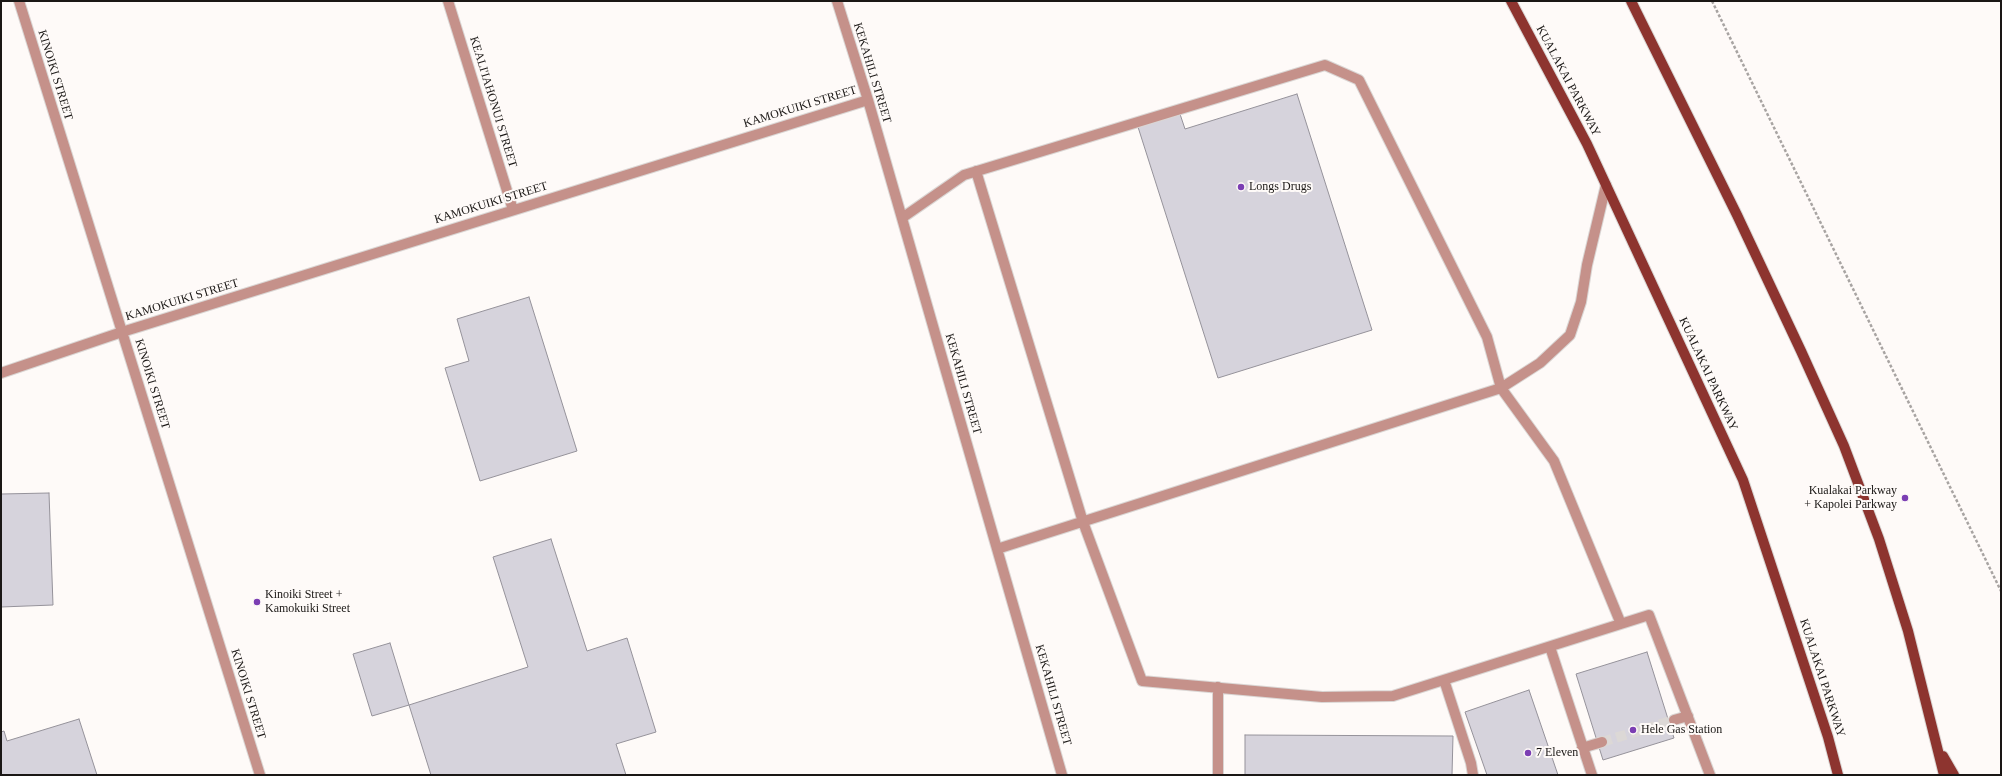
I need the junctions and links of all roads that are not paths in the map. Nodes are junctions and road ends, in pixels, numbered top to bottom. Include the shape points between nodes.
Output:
1 (19, 1) edge
2 (448, 1) edge
3 (837, 1) edge
4 (1511, 1) edge
5 (1631, 1) edge
6 (868, 100) junction
7 (976, 171) junction
8 (1606, 185) junction
9 (513, 210) junction
10 (902, 218) junction
11 (122, 332) junction
12 (1, 373) edge
13 (1501, 388) junction
14 (1083, 522) junction
15 (997, 549) junction
16 (1620, 624) junction
17 (1550, 647) junction
18 (1444, 680) junction
19 (1218, 688) junction
20 (1688, 716) junction
21 (1674, 720) tunnel mouth
22 (1602, 742) tunnel mouth
23 (1582, 748) junction
24 (1938, 748) junction
25 (260, 775) edge
26 (1062, 775) edge
27 (1218, 775) edge
28 (1473, 775) edge
29 (1592, 775) edge
30 (1710, 775) edge
31 (1838, 775) edge
32 (1944, 775) edge
33 (1954, 775) edge

1 - 11 street, KINOIKI STREET
2 - 9 street, KEALI'IAHONUI STREET
3 - 6 street, KEKAHILI STREET
4 - 8 main road, KUALAKAI PARKWAY
5 - 24 main road via 1767,279 1844,446 1879,539 1908,631
6 - 9 street, KAMOKUIKI STREET
6 - 10 street, KEKAHILI STREET
7 - 10 street via 964,175
7 - 13 street via 1324,65 1359,80 1487,337
7 - 14 street
8 - 13 street via 1587,264 1581,302 1570,335 1540,363
8 - 31 main road, KUALAKAI PARKWAY via 1743,480
9 - 11 street, KAMOKUIKI STREET
10 - 15 street, KEKAHILI STREET
11 - 12 street, KAMOKUIKI STREET
11 - 25 street, KINOIKI STREET
13 - 14 street
13 - 16 street via 1554,461
14 - 15 street
14 - 19 street via 1142,681
15 - 26 street, KEKAHILI STREET
16 - 17 street
16 - 20 street via 1649,615
17 - 18 street
17 - 23 street
18 - 19 street via 1393,696 1322,697
18 - 28 street via 1472,763
19 - 27 street
20 - 21 street
20 - 30 street
22 - 23 street
23 - 29 street
24 - 32 main road
24 - 33 main road

